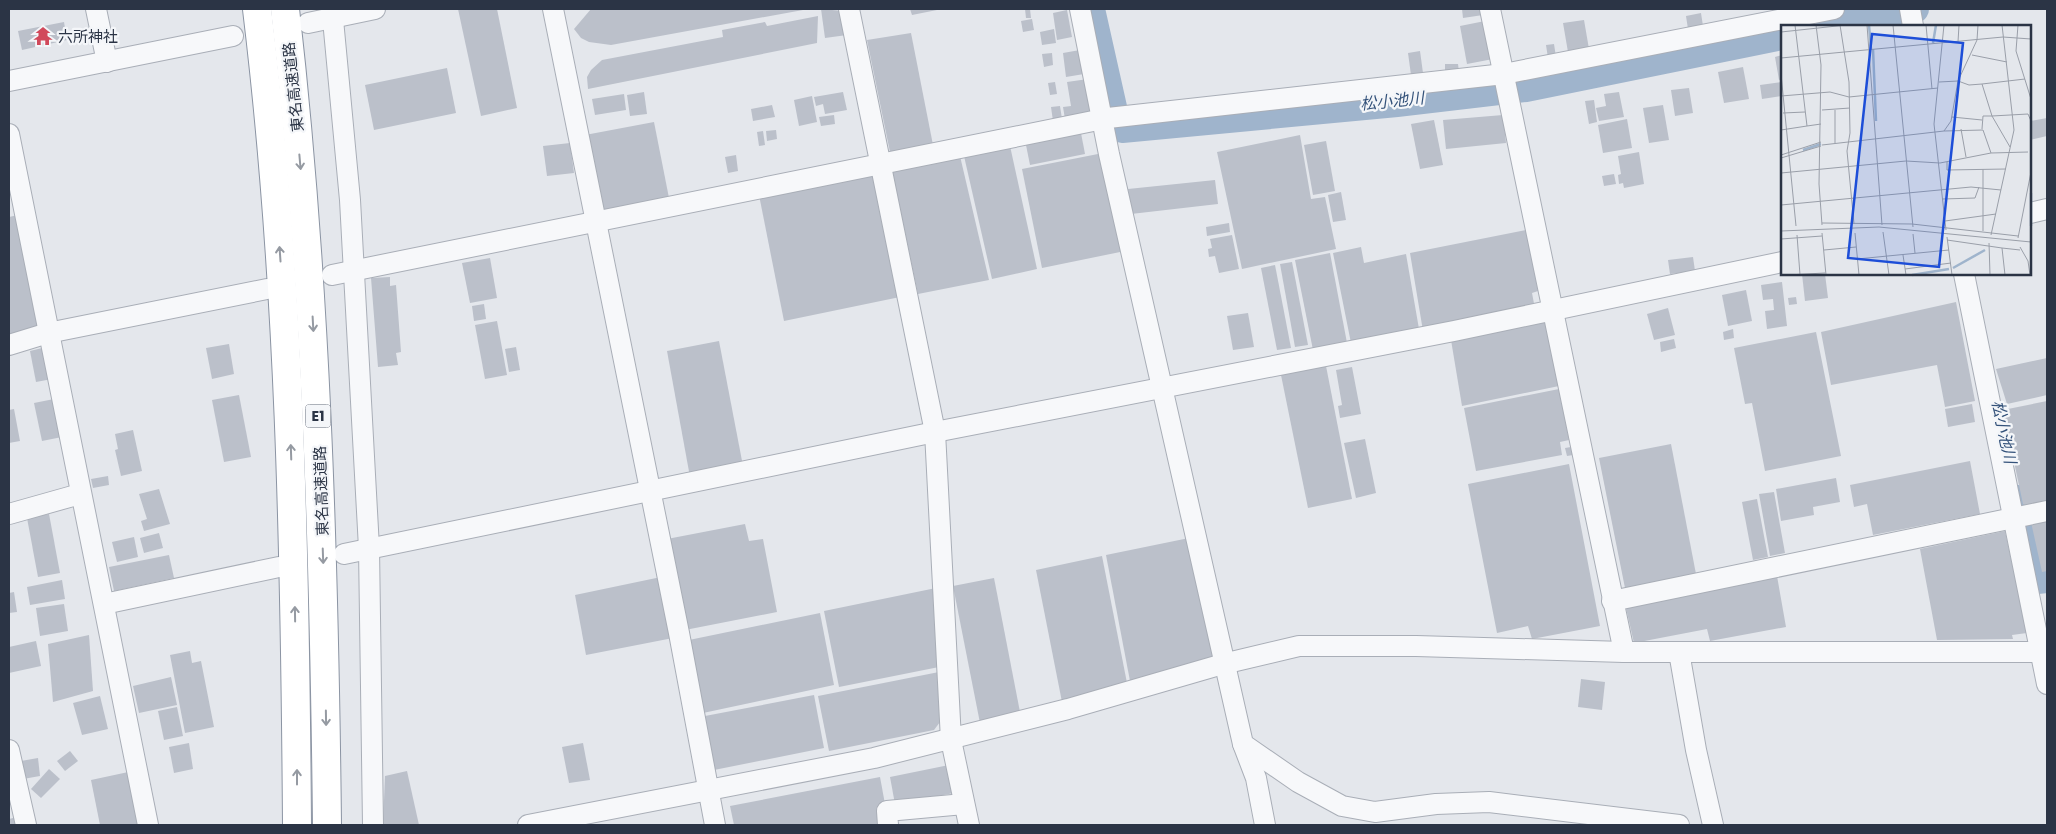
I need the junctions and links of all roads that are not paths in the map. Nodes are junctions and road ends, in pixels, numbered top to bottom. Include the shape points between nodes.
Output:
1 (96, 9) edge
2 (257, 9) edge
3 (285, 9) edge
4 (375, 9) edge
5 (553, 9) edge
6 (849, 9) edge
7 (1080, 9) edge
8 (1490, 9) edge
9 (1834, 9) edge
10 (333, 13) edge
11 (308, 23) dead end
12 (234, 36) dead end
13 (106, 62) junction
14 (1504, 75) junction
15 (9, 81) edge
16 (1112, 117) junction
17 (9, 134) edge
18 (882, 164) junction
19 (2047, 209) edge
20 (2031, 213) edge
21 (596, 222) junction
22 (1781, 262) edge
23 (354, 272) junction
24 (332, 275) dead end
25 (1964, 275) edge
26 (267, 289) dead end
27 (1554, 310) junction
28 (48, 333) junction
29 (9, 345) edge
30 (1162, 390) junction
31 (935, 432) junction
32 (651, 492) junction
33 (80, 494) junction
34 (2047, 511) edge
35 (9, 514) edge
36 (2014, 517) junction
37 (369, 548) junction
38 (344, 554) dead end
39 (279, 568) dead end
40 (1612, 601) junction
41 (104, 604) junction
42 (1624, 652) junction
43 (1678, 652) junction
44 (2044, 652) edge
45 (1223, 664) junction
46 (2047, 684) edge
47 (951, 740) junction
48 (1242, 744) junction
49 (9, 750) edge
50 (710, 791) junction
51 (15, 804) edge
52 (964, 804) junction
53 (625, 816) edge
54 (1374, 818) edge
55 (26, 825) edge
56 (148, 825) edge
57 (297, 825) edge
58 (327, 825) edge
59 (373, 825) edge
60 (528, 825) edge
61 (715, 825) edge
62 (888, 825) edge
63 (968, 825) edge
64 (1264, 825) edge
65 (1680, 825) edge
66 (1714, 825) edge

1 - 13 street
57 -> 2 highway, 東名高速道路 / E1 via 290,427 280,254
3 -> 58 highway, 東名高速道路 / E1 via 308,252 318,425 325,607
4 - 10 street
5 - 21 street
6 - 18 street
7 - 16 street
8 - 14 street
9 - 14 street
10 - 11 street
10 - 23 street via 345,129
12 - 13 street
13 - 15 street
14 - 16 street
14 - 27 street
16 - 18 street
16 - 30 street
17 - 28 street
18 - 21 street
18 - 31 street
19 - 20 street
21 - 23 street
21 - 32 street
22 - 27 street
23 - 24 street
23 - 37 street
25 - 36 street
26 - 28 street
27 - 30 street
27 - 40 street
28 - 29 street
28 - 33 street
30 - 31 street
30 - 45 street
31 - 32 street
31 - 47 street
32 - 37 street
32 - 50 street
33 - 35 street
33 - 41 street
34 - 36 street
36 - 40 street
36 - 44 street
37 - 38 street
37 - 59 street
39 - 41 street
40 - 42 street
41 - 56 street
42 - 43 street
42 - 45 street via 1299,646
43 - 44 street
43 - 66 street
44 - 46 street
45 - 47 street
45 - 48 street
47 - 50 street
47 - 52 street
48 - 54 street via 1298,782 1342,806
48 - 64 street via 1256,778
49 - 51 street
50 - 53 street
50 - 61 street
51 - 55 street
52 - 62 street via 888,811
52 - 63 street
53 - 60 street
54 - 65 street via 1436,804 1489,802

